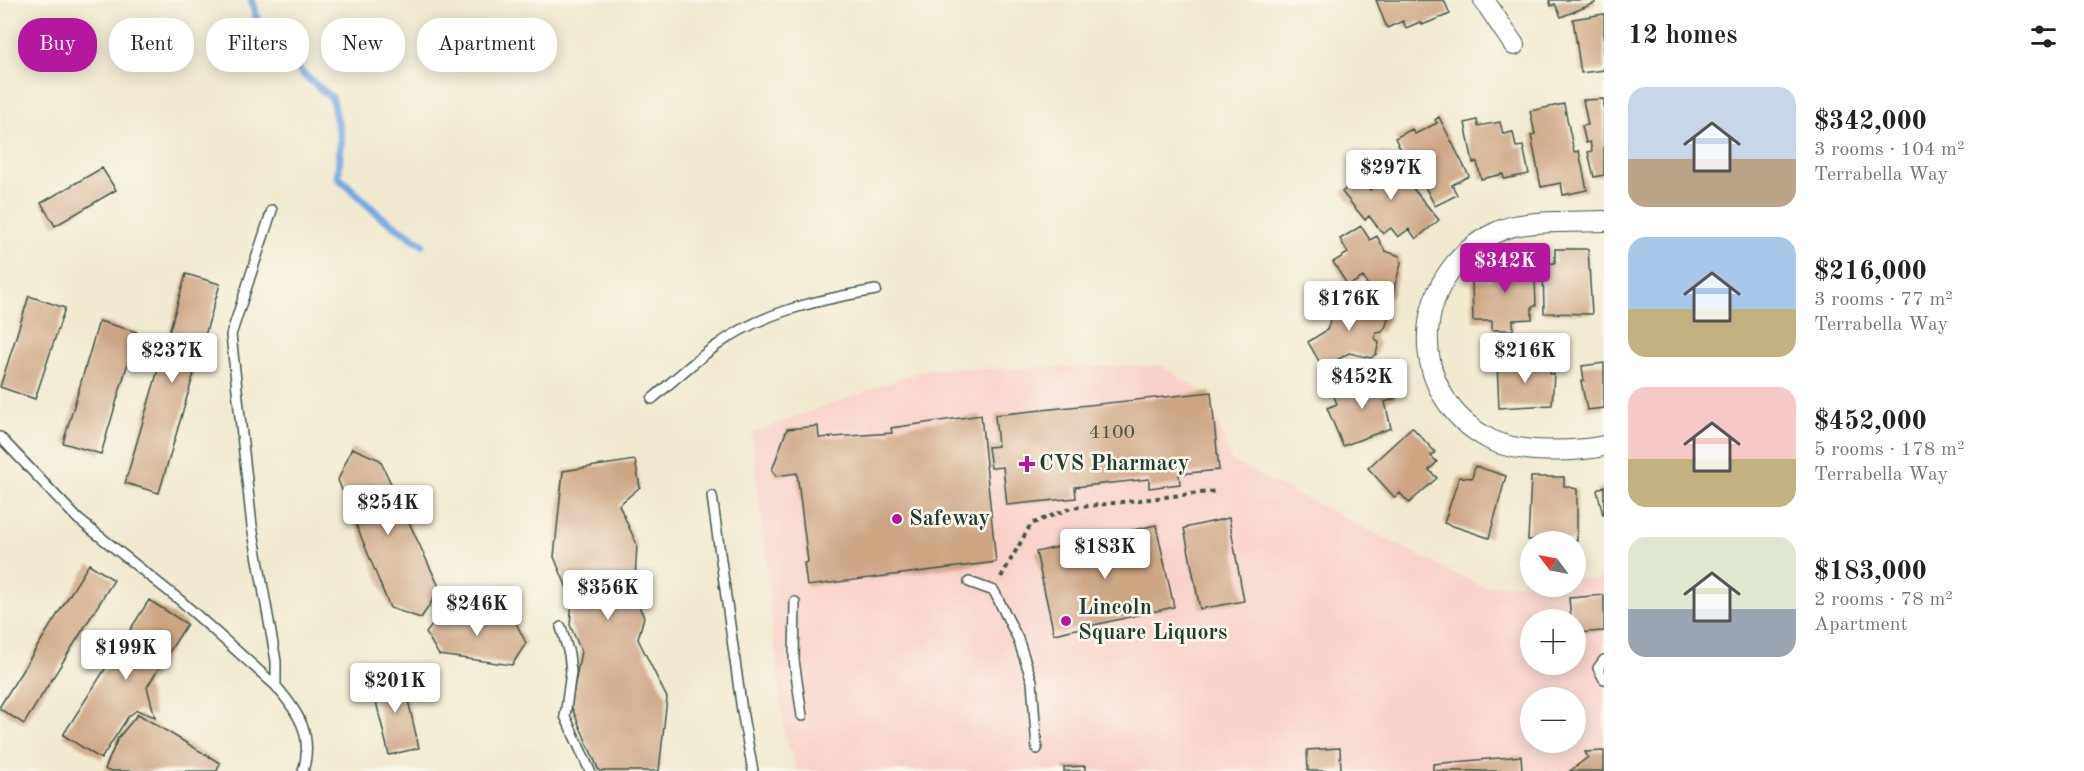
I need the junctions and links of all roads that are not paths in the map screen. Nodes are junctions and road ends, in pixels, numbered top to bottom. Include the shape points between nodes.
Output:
1 (1484, 0) edge
2 (1514, 45) dead end
3 (272, 210) dead end
4 (1604, 221) edge
5 (876, 290) dead end
6 (652, 399) dead end
7 (0, 437) edge
8 (1604, 446) edge
9 (712, 496) dead end
10 (969, 582) dead end
11 (795, 602) dead end
12 (561, 627) dead end
13 (1604, 660) edge
14 (1604, 679) edge
15 (276, 686) junction
16 (802, 716) dead end
17 (1037, 749) dead end
18 (303, 771) edge
19 (590, 771) edge
20 (753, 771) edge

1 - 2 street
3 - 15 lane via 231,335 252,526 276,661
4 - 8 street via 1506,228 1469,249 1440,285 1428,326 1427,351 1432,376 1456,416 1493,441 1537,452
5 - 6 lane via 829,297 745,327 716,345
7 - 15 lane via 78,519 181,601
9 - 20 lane
10 - 17 lane via 994,591 1018,639 1032,681
11 - 16 lane via 794,660
12 - 19 lane via 571,672 565,716
13 - 14 lane via 1598,668
15 - 18 lane via 299,713 308,755

